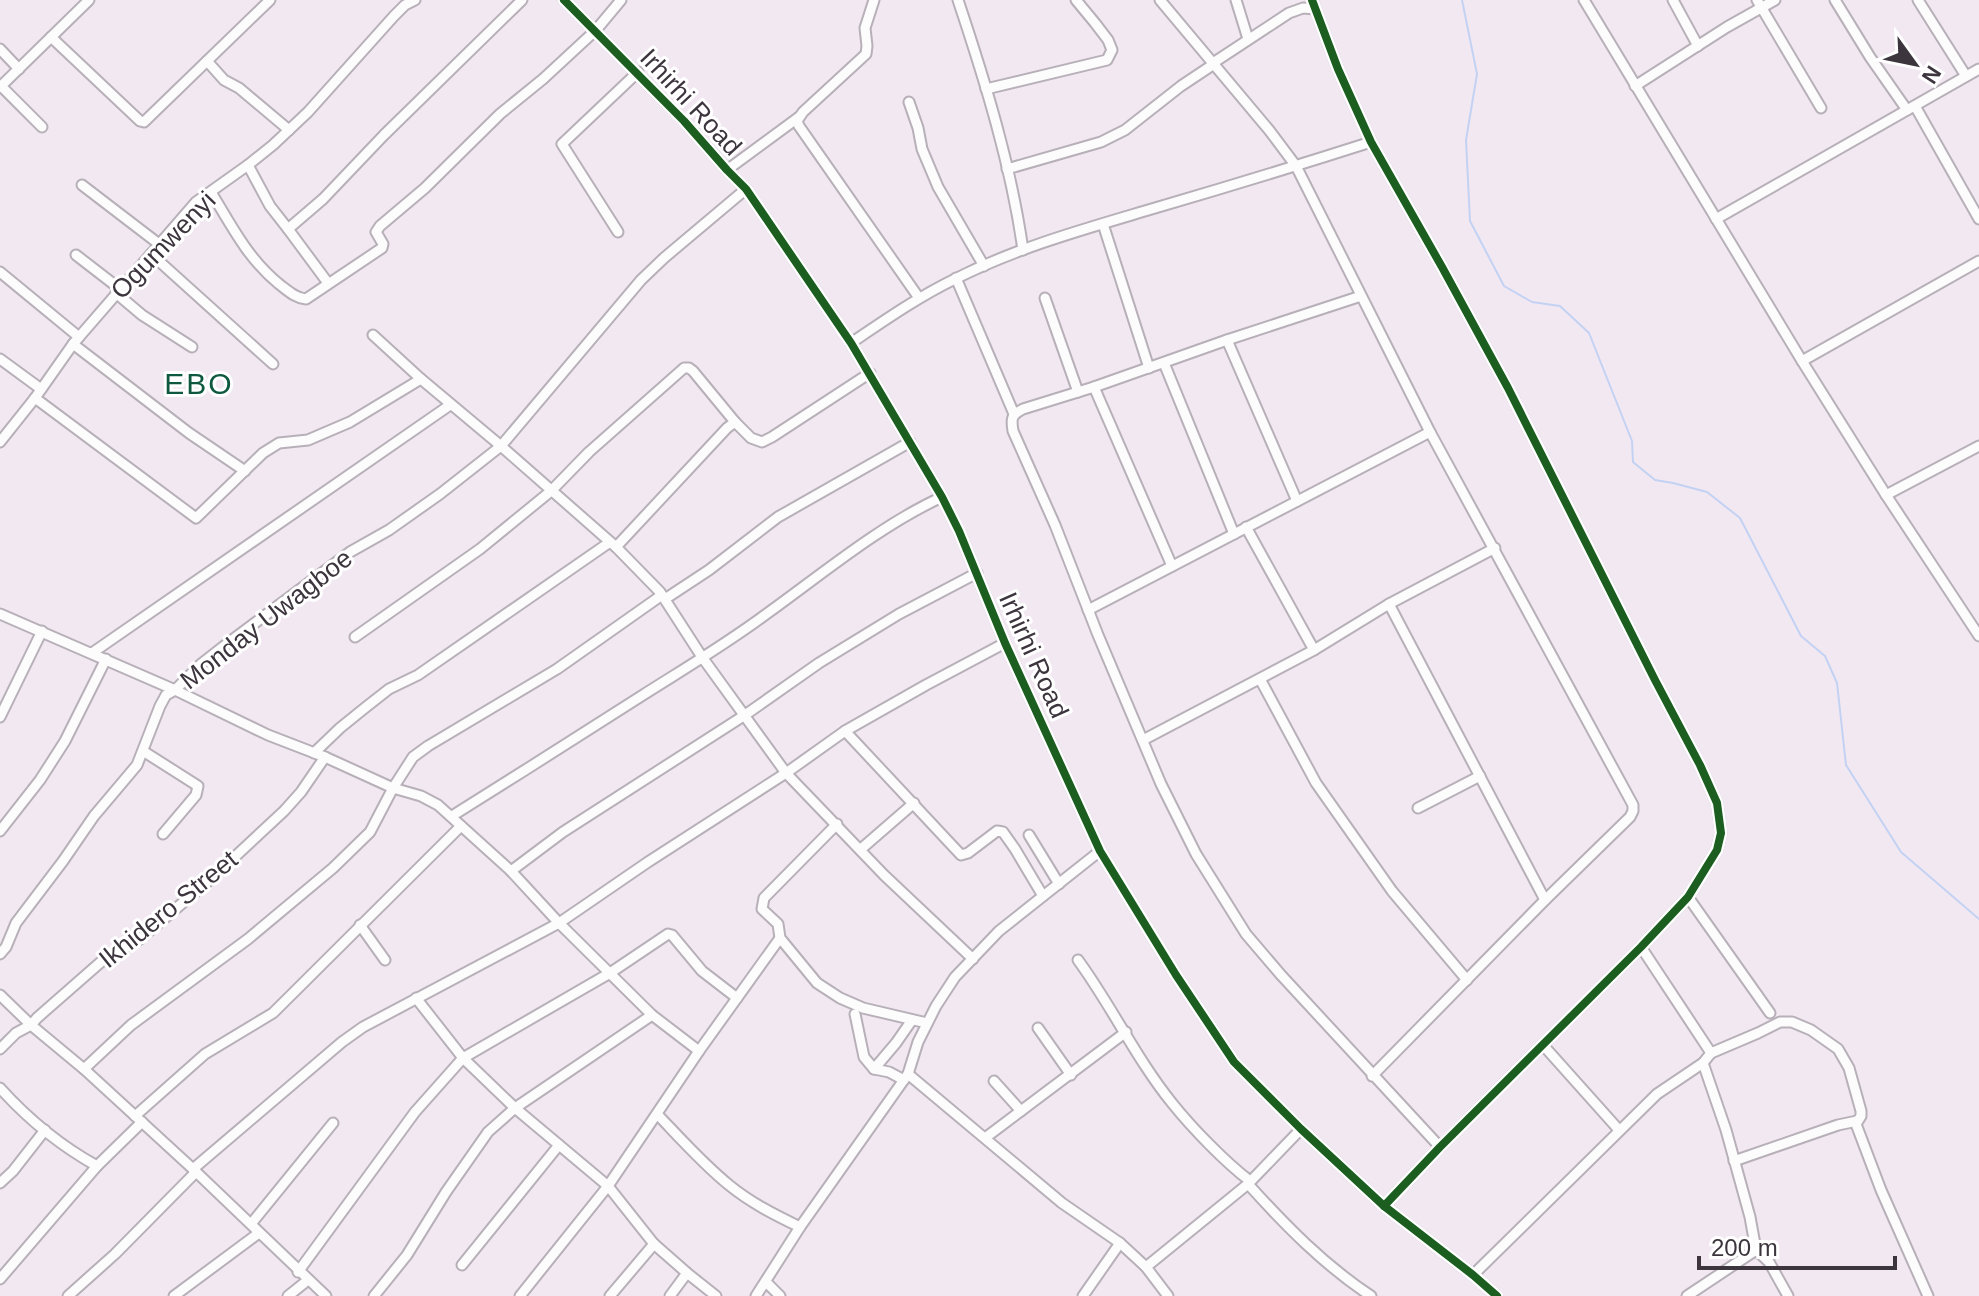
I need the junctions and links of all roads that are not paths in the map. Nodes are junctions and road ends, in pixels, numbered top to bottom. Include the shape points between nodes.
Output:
1 (89, 0) edge
2 (270, 0) edge
3 (415, 0) edge
4 (522, 0) edge
5 (564, 0) edge
6 (621, 0) edge
7 (874, 0) edge
8 (1076, 0) edge
9 (1160, 0) edge
10 (1236, 0) edge
11 (1584, 0) edge
12 (1673, 0) edge
13 (1775, 0) edge
14 (1835, 0) edge
15 (1918, 0) edge
16 (959, 1) edge
17 (1314, 4) edge
18 (1759, 4) edge
19 (596, 30) junction
20 (51, 37) junction
21 (1248, 39) junction
22 (1698, 46) junction
23 (0, 49) edge
24 (207, 61) junction
25 (1214, 63) junction
26 (19, 69) junction
27 (1979, 69) edge
28 (638, 72) junction
29 (1966, 76) junction
30 (1635, 86) junction
31 (1, 87) edge
32 (986, 89) junction
33 (909, 102) dead end
34 (1821, 108) dead end
35 (1911, 108) junction
36 (799, 117) junction
37 (42, 127) dead end
38 (289, 130) junction
39 (1371, 142) junction
40 (248, 165) junction
41 (1296, 166) junction
42 (1007, 169) junction
43 (727, 170) junction
44 (82, 185) dead end
45 (746, 189) junction
46 (211, 192) junction
47 (1716, 219) junction
48 (1979, 219) edge
49 (1103, 224) junction
50 (288, 229) junction
51 (618, 232) dead end
52 (159, 244) junction
53 (1023, 250) junction
54 (151, 254) junction
55 (76, 255) dead end
56 (1979, 261) edge
57 (984, 266) junction
58 (0, 272) edge
59 (956, 278) junction
60 (328, 283) junction
61 (118, 291) junction
62 (1361, 296) junction
63 (919, 298) junction
64 (1045, 298) dead end
65 (373, 335) dead end
66 (1227, 340) junction
67 (76, 341) junction
68 (851, 343) junction
69 (192, 347) dead end
70 (0, 359) edge
71 (1802, 361) junction
72 (1164, 363) junction
73 (273, 364) dead end
74 (1149, 368) junction
75 (870, 373) junction
76 (421, 379) junction
77 (1094, 387) junction
78 (1078, 392) junction
79 (38, 394) junction
80 (450, 405) junction
81 (1014, 414) junction
82 (735, 422) junction
83 (1430, 432) junction
84 (0, 442) edge
85 (910, 442) junction
86 (501, 446) junction
87 (1979, 446) edge
88 (245, 471) junction
89 (551, 491) junction
90 (1886, 495) junction
91 (942, 497) junction
92 (1297, 501) junction
93 (1246, 527) junction
94 (1234, 534) junction
95 (613, 545) junction
96 (1495, 548) junction
97 (1172, 566) junction
98 (977, 573) junction
99 (663, 597) junction
100 (1389, 604) junction
101 (1088, 610) junction
102 (0, 614) edge
103 (42, 631) junction
104 (1979, 636) edge
105 (355, 637) dead end
106 (1005, 643) junction
107 (1314, 650) junction
108 (92, 653) junction
109 (702, 657) junction
110 (106, 659) junction
111 (1260, 679) junction
112 (175, 690) junction
113 (745, 715) junction
114 (0, 717) edge
115 (845, 731) junction
116 (1143, 740) junction
117 (143, 751) junction
118 (314, 753) junction
119 (325, 757) junction
120 (786, 773) junction
121 (1480, 776) junction
122 (393, 788) junction
123 (914, 803) junction
124 (1418, 808) dead end
125 (452, 816) junction
126 (837, 824) junction
127 (461, 826) junction
128 (0, 831) edge
129 (163, 834) dead end
130 (1029, 835) dead end
131 (861, 849) junction
132 (1100, 851) junction
133 (511, 871) junction
134 (1059, 884) junction
135 (1043, 896) junction
136 (1688, 897) junction
137 (1545, 900) junction
138 (559, 923) junction
139 (360, 925) junction
140 (780, 938) junction
141 (1641, 947) junction
142 (0, 954) edge
143 (973, 959) junction
144 (385, 960) dead end
145 (1078, 960) dead end
146 (610, 973) junction
147 (1467, 980) junction
148 (0, 995) edge
149 (416, 998) junction
150 (737, 998) junction
151 (1770, 1013) dead end
152 (855, 1014) dead end
153 (652, 1015) junction
154 (912, 1020) junction
155 (927, 1023) junction
156 (31, 1025) junction
157 (1038, 1028) dead end
158 (1126, 1032) junction
159 (1543, 1045) junction
160 (0, 1049) edge
161 (699, 1051) junction
162 (1711, 1053) junction
163 (463, 1058) junction
164 (1703, 1063) junction
165 (84, 1069) junction
166 (874, 1069) junction
167 (1071, 1075) junction
168 (1372, 1076) junction
169 (906, 1077) junction
170 (994, 1081) dead end
171 (0, 1088) edge
172 (515, 1108) junction
173 (1021, 1111) junction
174 (657, 1114) junction
175 (139, 1119) junction
176 (1857, 1121) junction
177 (333, 1123) dead end
178 (1301, 1129) junction
179 (45, 1130) junction
180 (1619, 1130) junction
181 (985, 1138) junction
182 (559, 1145) junction
183 (1440, 1147) junction
184 (1734, 1161) junction
185 (97, 1166) junction
186 (195, 1170) junction
187 (1249, 1182) junction
188 (0, 1183) edge
189 (608, 1186) junction
190 (1384, 1206) junction
191 (251, 1224) junction
192 (800, 1227) junction
193 (259, 1233) junction
194 (1120, 1243) junction
195 (654, 1244) junction
196 (1756, 1250) junction
197 (462, 1265) dead end
198 (1146, 1267) junction
199 (298, 1272) junction
200 (687, 1273) junction
201 (1473, 1275) junction
202 (0, 1279) edge
203 (308, 1280) junction
204 (766, 1282) junction
205 (1368, 1295) edge
206 (68, 1296) edge
207 (174, 1296) edge
208 (288, 1296) edge
209 (326, 1296) edge
210 (374, 1296) edge
211 (520, 1296) edge
212 (610, 1296) edge
213 (670, 1296) edge
214 (716, 1296) edge
215 (756, 1296) edge
216 (780, 1296) edge
217 (1083, 1296) edge
218 (1168, 1296) edge
219 (1497, 1296) edge
220 (1687, 1296) edge
221 (1788, 1296) edge
222 (1928, 1296) edge

1 - 20 street
2 - 24 street
3 - 38 street, Ogumwenyi
4 - 50 street
5 - 19 street, Irhirhi Road
6 - 19 street
7 - 36 street via 865,28 866,54
8 - 32 street via 1108,40 1112,50 1107,60
9 - 25 street
10 - 21 street
11 - 30 street
12 - 22 street
13 - 18 street
14 - 35 street via 1870,57
15 - 29 street
16 - 32 street
17 - 21 street
17 - 39 street
18 - 22 street
18 - 34 street
19 - 28 street, Irhirhi Road
19 - 60 street via 380,226 376,232 382,248
20 - 24 street via 144,122
20 - 26 street
21 - 25 street
22 - 30 street
23 - 26 street
24 - 38 street
25 - 41 street
25 - 42 street via 1125,130
26 - 31 street
27 - 29 street
28 - 43 street, Irhirhi Road
28 - 51 street via 562,144
29 - 35 street
30 - 47 street
31 - 37 street
32 - 42 street
33 - 57 street via 938,187
35 - 47 street
35 - 48 street
36 - 43 street
36 - 63 street via 799,126
38 - 40 street, Ogumwenyi
39 - 41 street
39 - 136 street via 1508,388 1717,803 1717,850
40 - 46 street, Ogumwenyi
40 - 50 street
41 - 49 street
41 - 62 street
42 - 53 street
43 - 45 street, Irhirhi Road
44 - 52 street
45 - 68 street, Irhirhi Road
45 - 86 street, Monday Uwagboe via 641,280
46 - 52 street, Ogumwenyi
46 - 60 street via 246,250 291,294 306,299
47 - 71 street
49 - 53 street
49 - 74 street
50 - 60 street
52 - 54 street, Ogumwenyi
53 - 57 street
54 - 61 street, Ogumwenyi
54 - 73 street
55 - 61 street
56 - 71 street
57 - 59 street
58 - 67 street
59 - 63 street
59 - 81 street
61 - 67 street, Ogumwenyi
61 - 69 street via 142,315
62 - 66 street
62 - 83 street
63 - 68 street
64 - 78 street
65 - 76 street
66 - 72 street
66 - 92 street
67 - 79 street, Ogumwenyi
67 - 88 street via 189,433
68 - 75 street, Irhirhi Road
70 - 79 street
71 - 90 street
72 - 74 street
72 - 94 street
74 - 77 street
75 - 82 street via 762,442
75 - 85 street, Irhirhi Road
76 - 80 street
76 - 88 street via 350,422 308,440 279,443
77 - 78 street
77 - 97 street
78 - 81 street
79 - 84 street, Ogumwenyi
79 - 88 street via 196,518
80 - 86 street
80 - 108 street
81 - 101 street via 1013,431
82 - 89 street via 693,371 684,368
82 - 95 street
83 - 92 street
83 - 96 street
85 - 91 street, Irhirhi Road
85 - 99 street via 778,517 709,570
86 - 89 street
86 - 112 street, Monday Uwagboe via 224,646
87 - 90 street
89 - 95 street
89 - 105 street via 480,549
90 - 104 street
91 - 98 street, Irhirhi Road
91 - 109 street via 889,527
92 - 93 street
93 - 94 street
93 - 107 street
94 - 97 street
95 - 99 street
95 - 118 street via 389,689
96 - 100 street
96 - 137 street via 1633,805 1630,817
97 - 101 street
98 - 106 street, Irhirhi Road
98 - 113 street via 899,614
99 - 109 street
99 - 122 street via 557,669 428,746 413,757
100 - 107 street
100 - 121 street
101 - 116 street
102 - 103 street
103 - 108 street
103 - 114 street
106 - 115 street
106 - 132 street, Irhirhi Road
107 - 111 street
108 - 110 street
109 - 113 street
109 - 125 street
110 - 112 street
110 - 128 street via 65,741
111 - 116 street
111 - 147 street via 1316,783 1392,891
112 - 117 street, Monday Uwagboe via 160,706
112 - 118 street
113 - 120 street
113 - 133 street
115 - 120 street
115 - 123 street
116 - 168 street via 1196,854 1246,934
117 - 129 street via 198,786
117 - 142 street, Monday Uwagboe via 16,923
118 - 119 street
119 - 122 street
119 - 156 street, Ikhidero Street via 284,811 212,878 140,939 102,961
120 - 126 street
120 - 138 street
121 - 124 street
121 - 137 street
122 - 125 street via 421,796
122 - 165 street via 370,832 333,868 131,1025
123 - 131 street
123 - 135 street via 961,855 1003,832
125 - 127 street
126 - 131 street
126 - 140 street via 764,898 762,909 778,924
127 - 133 street
127 - 139 street
130 - 134 street
131 - 143 street
132 - 134 street
132 - 178 street, Irhirhi Road via 1234,1062
133 - 138 street
134 - 135 street
135 - 143 street
136 - 141 street
136 - 151 street
137 - 147 street
138 - 146 street
138 - 149 street
139 - 144 street
139 - 175 street via 273,1013 205,1054
140 - 150 street
140 - 154 street via 817,983 840,998
141 - 159 street
141 - 162 street
143 - 155 street via 955,977
145 - 158 street
146 - 150 street via 668,934 702,971
146 - 153 street
146 - 163 street
147 - 168 street
148 - 156 street
149 - 163 street
149 - 186 street via 342,1042
150 - 161 street
152 - 166 street via 864,1057
153 - 161 street
153 - 172 street
154 - 155 street
154 - 166 street
155 - 169 street
156 - 160 street, Ikhidero Street
156 - 165 street
157 - 167 street
158 - 167 street
158 - 187 street via 1173,1105
159 - 180 street
159 - 183 street
161 - 174 street
162 - 164 street
162 - 176 street via 1780,1022 1811,1030 1838,1049 1849,1068 1861,1111
163 - 172 street
163 - 199 street via 415,1112
164 - 180 street via 1657,1094
164 - 184 street
165 - 175 street
166 - 169 street
167 - 173 street
168 - 183 street
169 - 181 street
169 - 192 street
170 - 173 street
171 - 179 street
172 - 182 street
172 - 210 street via 488,1132
173 - 181 street
174 - 189 street
174 - 192 street via 730,1186
175 - 185 street
175 - 186 street
176 - 184 street
176 - 222 street
177 - 191 street
178 - 187 street
178 - 190 street, Irhirhi Road
179 - 185 street
179 - 188 street
180 - 201 street
181 - 194 street via 1062,1203
182 - 189 street
182 - 197 street
183 - 190 street
184 - 196 street
185 - 202 street
186 - 191 street
186 - 206 street
187 - 198 street
187 - 205 street via 1288,1228
189 - 195 street
189 - 211 street
190 - 201 street, Irhirhi Road
191 - 193 street
192 - 204 street
193 - 199 street
193 - 207 street
194 - 198 street
194 - 217 street
195 - 200 street
195 - 212 street
196 - 220 street
196 - 221 street
198 - 218 street
199 - 203 street
200 - 213 street
200 - 214 street
201 - 219 street, Irhirhi Road
203 - 208 street
203 - 209 street
204 - 215 street
204 - 216 street

